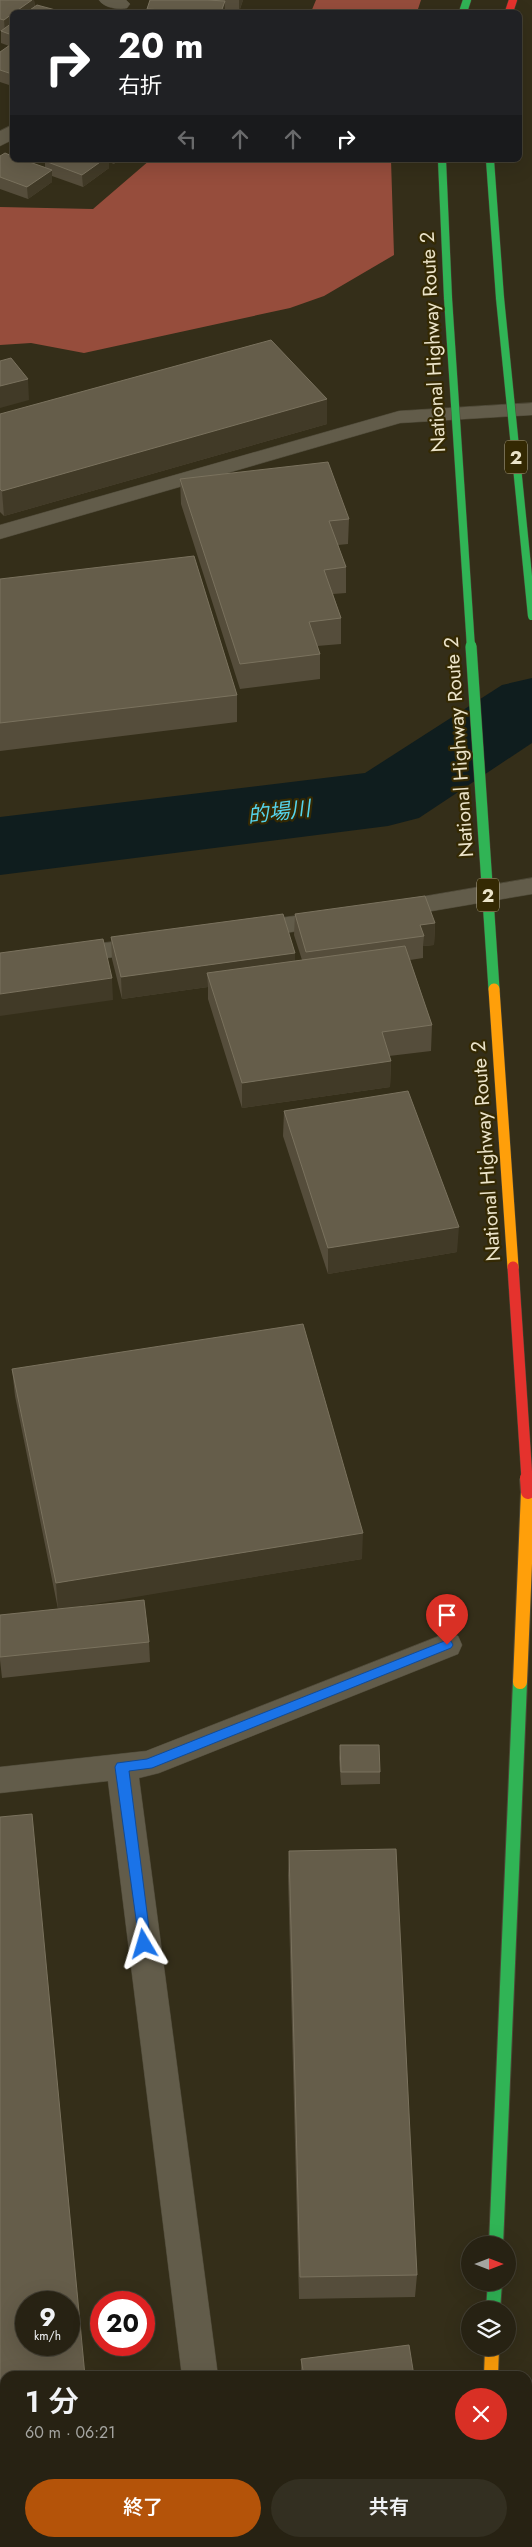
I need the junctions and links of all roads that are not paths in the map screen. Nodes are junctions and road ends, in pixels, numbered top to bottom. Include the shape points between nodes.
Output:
1 (442, 162) edge
2 (490, 162) edge
3 (532, 409) edge
4 (0, 532) edge
5 (532, 616) edge
6 (532, 886) edge
7 (226, 934) edge
8 (167, 942) edge
9 (0, 965) edge
10 (528, 1492) junction
11 (532, 1540) edge
12 (447, 1645) dead end
13 (122, 1767) junction
14 (0, 1780) edge
15 (496, 2236) edge
16 (491, 2356) edge
17 (199, 2371) edge
18 (490, 2371) edge

1 - 10 highway, National Highway Route 2 / 2, bridge via 448,298
2 - 5 highway, 2, bridge via 500,298
3 - 4 street via 399,417
6 - 7 street
8 - 9 street
10 - 11 highway, National Highway Route 2 / 2
10 - 15 highway
12 - 13 street via 148,1764
13 - 14 street
13 - 17 street
16 - 18 highway

